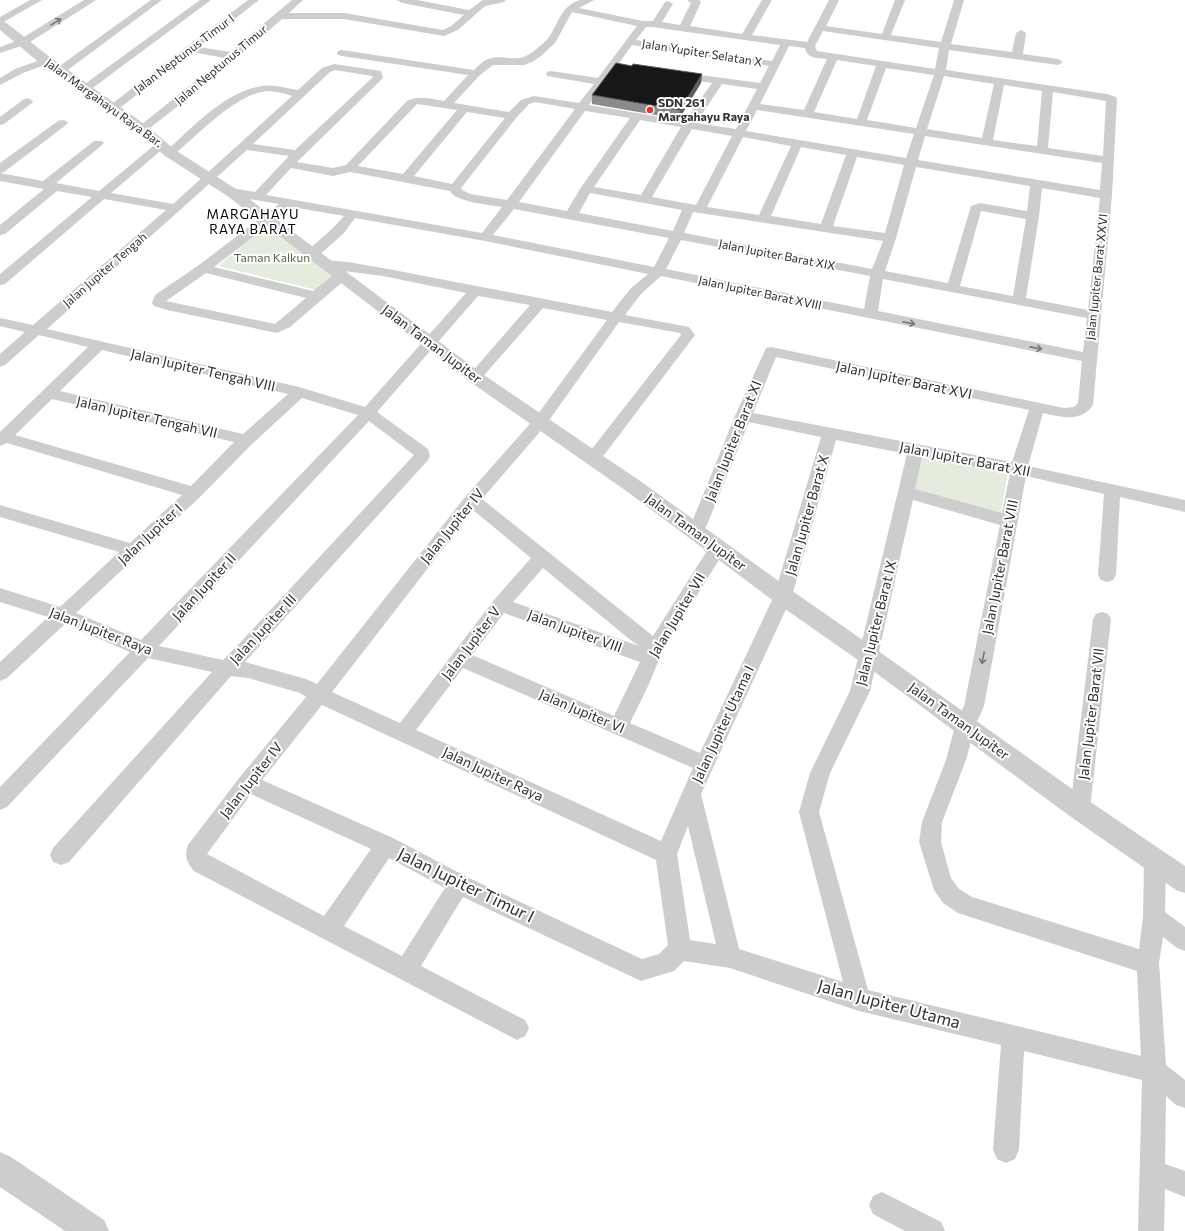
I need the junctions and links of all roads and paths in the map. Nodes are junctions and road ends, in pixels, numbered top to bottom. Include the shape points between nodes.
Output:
1 (37, 0) edge
2 (157, 0) edge
3 (206, 0) edge
4 (254, 0) edge
5 (298, 0) edge
6 (402, 0) edge
7 (501, 0) edge
8 (589, 0) edge
9 (692, 0) edge
10 (767, 0) edge
11 (834, 0) edge
12 (900, 0) edge
13 (960, 0) edge
14 (486, 1) edge
15 (95, 2) edge
16 (427, 2) edge
17 (668, 4) dead end
18 (570, 9) junction
19 (471, 13) junction
20 (279, 16) junction
21 (0, 21) edge
22 (0, 24) edge
23 (643, 24) junction
24 (656, 24) junction
25 (684, 28) junction
26 (820, 28) junction
27 (1021, 33) dead end
28 (746, 36) junction
29 (885, 38) junction
30 (630, 42) junction
31 (786, 43) junction
32 (27, 45) junction
33 (810, 46) junction
34 (945, 46) junction
35 (1, 48) edge
36 (190, 49) junction
37 (342, 53) dead end
38 (233, 56) junction
39 (1017, 56) junction
40 (833, 57) junction
41 (46, 61) junction
42 (1058, 62) dead end
43 (774, 64) junction
44 (882, 64) junction
45 (613, 65) junction
46 (628, 68) edge
47 (22, 70) junction
48 (61, 70) junction
49 (940, 72) junction
50 (476, 73) junction
51 (666, 73) edge
52 (551, 74) dead end
53 (4, 79) edge
54 (719, 81) junction
55 (1000, 81) junction
56 (600, 82) junction
57 (762, 87) junction
58 (86, 88) junction
59 (1048, 88) junction
60 (301, 94) junction
61 (28, 101) dead end
62 (446, 105) junction
63 (754, 106) junction
64 (581, 107) junction
65 (113, 108) junction
66 (464, 108) junction
67 (808, 114) junction
68 (512, 116) junction
69 (636, 116) junction
70 (0, 122) edge
71 (861, 122) junction
72 (62, 123) dead end
73 (689, 124) junction
74 (142, 129) junction
75 (922, 132) junction
76 (739, 133) junction
77 (987, 142) junction
78 (98, 143) dead end
79 (798, 144) junction
80 (245, 146) junction
81 (166, 149) junction
82 (1042, 151) junction
83 (853, 153) junction
84 (298, 154) junction
85 (1109, 161) junction
86 (911, 162) junction
87 (289, 164) junction
88 (350, 168) junction
89 (1, 176) edge
90 (210, 178) junction
91 (406, 178) junction
92 (1036, 184) junction
93 (50, 186) junction
94 (455, 188) junction
95 (586, 189) junction
96 (231, 192) junction
97 (104, 195) junction
98 (1106, 195) junction
99 (258, 196) junction
100 (645, 199) junction
101 (290, 202) junction
102 (511, 204) junction
103 (178, 206) junction
104 (694, 208) junction
105 (352, 214) junction
106 (571, 215) junction
107 (1033, 216) junction
108 (764, 218) junction
109 (276, 228) junction
110 (826, 228) junction
111 (0, 231) edge
112 (677, 236) junction
113 (484, 237) junction
114 (890, 238) junction
115 (327, 265) junction
116 (204, 268) junction
117 (654, 271) junction
118 (877, 274) junction
119 (0, 281) edge
120 (953, 288) junction
121 (475, 291) junction
122 (316, 296) junction
123 (1019, 301) junction
124 (539, 304) junction
125 (870, 315) junction
126 (1093, 315) junction
127 (615, 317) junction
128 (0, 322) edge
129 (35, 331) junction
130 (429, 343) junction
131 (99, 345) junction
132 (771, 351) joint
133 (1088, 358) junction
134 (0, 362) edge
135 (475, 377) junction
136 (299, 392) junction
137 (49, 393) junction
138 (1037, 408) junction
139 (368, 414) junction
140 (743, 416) junction
141 (540, 422) junction
142 (830, 434) junction
143 (2, 439) edge
144 (246, 440) junction
145 (916, 450) junction
146 (592, 459) junction
147 (1018, 469) junction
148 (1112, 490) junction
149 (194, 493) junction
150 (907, 493) junction
151 (472, 500) junction
152 (1185, 506) edge
153 (0, 511) edge
154 (1009, 521) junction
155 (696, 532) junction
156 (718, 547) junction
157 (133, 550) junction
158 (542, 557) junction
159 (1106, 575) dead end
160 (0, 595) edge
161 (783, 596) junction
162 (500, 605) junction
163 (63, 615) junction
164 (1102, 619) dead end
165 (145, 650) junction
166 (653, 653) junction
167 (869, 656) junction
168 (459, 658) junction
169 (227, 668) junction
170 (0, 673) edge
171 (319, 695) junction
172 (965, 726) junction
173 (618, 727) junction
174 (404, 733) junction
175 (705, 764) junction
176 (248, 783) junction
177 (691, 794) junction
178 (0, 801) edge
179 (1080, 809) junction
180 (386, 845) junction
181 (666, 854) junction
182 (61, 855) dead end
183 (1155, 860) junction
184 (1185, 881) edge
185 (459, 884) junction
186 (1154, 918) junction
187 (328, 930) junction
188 (1185, 940) edge
189 (680, 949) junction
190 (730, 957) junction
191 (1148, 963) junction
192 (406, 970) junction
193 (859, 999) junction
194 (517, 1028) dead end
195 (1013, 1037) junction
196 (1154, 1070) junction
197 (1185, 1096) edge
198 (1006, 1150) dead end
199 (0, 1168) edge
200 (1152, 1172) junction
201 (1185, 1184) edge
202 (882, 1205) dead end
203 (92, 1231) edge
204 (932, 1231) edge
205 (1151, 1231) edge

1 - 21 street
2 - 48 street
3 - 58 street
4 - 36 street, Jalan Neptunus Timur I
5 - 20 street, Jalan Neptunus Timur
6 - 16 street
7 - 14 street
8 - 18 street
9 - 25 street via 696,2
10 - 28 street
11 - 26 street
12 - 29 street
13 - 34 street
14 - 19 street
15 - 32 street
16 - 19 street
17 - 24 street
18 - 23 street
18 - 50 street via 564,15 552,40 527,60 491,62
19 - 20 street via 452,30 444,32 344,16
20 - 38 street, Jalan Neptunus Timur
22 - 32 street, Jalan Margahayu Raya Bar.
23 - 24 street
23 - 30 street
24 - 25 street
25 - 28 street
26 - 29 street
26 - 33 street
27 - 39 street
28 - 31 street
29 - 34 street
30 - 43 street, Jalan Yupiter Selatan X
30 - 45 street
31 - 33 street
31 - 43 street
32 - 35 street
32 - 41 street, Jalan Margahayu Raya Bar.
33 - 40 street via 811,52
34 - 39 street
34 - 49 street
35 - 47 street
36 - 38 street
36 - 65 street, Jalan Neptunus Timur I
37 - 50 street
38 - 74 street, Jalan Neptunus Timur
39 - 42 street
40 - 44 street
40 - 67 street
41 - 47 street
41 - 48 street, Jalan Margahayu Raya Bar.
43 - 57 street
44 - 49 street
44 - 71 street
45 - 46 street
45 - 56 street
47 - 53 street
48 - 58 street, Jalan Margahayu Raya Bar.
49 - 55 street
49 - 75 street
50 - 62 street
51 - 54 street
52 - 56 street
54 - 57 street
54 - 73 street
55 - 59 street
55 - 77 street
56 - 64 street
57 - 63 street
58 - 65 street, Jalan Margahayu Raya Bar.
59 - 82 street
59 - 85 street, Jalan Jupiter Barat XXVI via 1112,99
60 - 80 street, Jalan Jupiter Tengah
60 - 81 street via 263,88 249,91
60 - 84 street, Jalan Jupiter Tengah via 330,68 339,67 379,75
61 - 70 street
62 - 66 street
62 - 88 street via 424,100 415,101
63 - 67 street
63 - 76 street
64 - 68 street via 534,99 525,102
64 - 69 street
64 - 102 street
65 - 74 street, Jalan Margahayu Raya Bar.
66 - 68 street
66 - 91 street
67 - 71 street
68 - 94 street
69 - 73 street
69 - 95 street
71 - 75 street
72 - 89 street
73 - 76 street
73 - 100 street
74 - 81 street, Jalan Margahayu Raya Bar.
75 - 77 street
75 - 86 street
76 - 79 street
76 - 104 street
77 - 82 street
78 - 93 street
79 - 83 street
79 - 108 street
80 - 84 street
80 - 90 street, Jalan Jupiter Tengah
81 - 90 street, Jalan Margahayu Raya Bar.
81 - 97 street
82 - 85 street
83 - 86 street
83 - 110 street
84 - 87 street
85 - 98 street, Jalan Jupiter Barat XXVI
86 - 92 street
86 - 114 street
87 - 88 street via 333,172
87 - 99 street
88 - 91 street
89 - 93 street
90 - 96 street, Jalan Taman Jupiter
90 - 103 street, Jalan Jupiter Tengah
91 - 94 street
92 - 98 street
92 - 107 street
93 - 97 street
93 - 111 street
94 - 102 street, Jalan Jupiter Barat XIX via 459,195
95 - 100 street
95 - 106 street
96 - 99 street, Jalan Jupiter Barat XVIII
96 - 109 street, Jalan Taman Jupiter
97 - 103 street
97 - 119 street
98 - 126 street, Jalan Jupiter Barat XXVI
99 - 101 street, Jalan Jupiter Barat XVIII
100 - 104 street
101 - 105 street, Jalan Jupiter Barat XVIII
101 - 109 street
102 - 106 street, Jalan Jupiter Barat XIX
102 - 113 street
103 - 129 street, Jalan Jupiter Tengah
104 - 108 street
104 - 112 street
105 - 113 street, Jalan Jupiter Barat XVIII
105 - 115 street via 336,233
106 - 112 street, Jalan Jupiter Barat XIX
107 - 120 street via 975,209
107 - 123 street
108 - 110 street
109 - 115 street, Jalan Taman Jupiter
109 - 116 street
110 - 114 street
112 - 117 street
112 - 118 street, Jalan Jupiter Barat XIX
113 - 117 street, Jalan Jupiter Barat XVIII
114 - 118 street
115 - 121 street via 358,268
115 - 122 street
115 - 130 street, Jalan Taman Jupiter
116 - 122 street
116 - 122 street via 160,298 159,303 276,329
117 - 125 street, Jalan Jupiter Barat XVIII
117 - 127 street, Jalan Jupiter IV
118 - 120 street, Jalan Jupiter Barat XIX
118 - 125 street
120 - 123 street, Jalan Jupiter Barat XIX
121 - 124 street
121 - 130 street, Jalan Jupiter II
123 - 126 street, Jalan Jupiter Barat XIX
124 - 127 street
124 - 135 street
125 -> 133 street, Jalan Jupiter Barat XVIII
126 - 133 street, Jalan Jupiter Barat XXVI
127 - 141 street, Jalan Jupiter IV
127 - 146 street via 684,330 688,335
128 - 129 street, Jalan Jupiter Tengah VIII
129 - 131 street, Jalan Jupiter Tengah VIII
129 - 134 street, Jalan Jupiter Tengah
130 - 135 street, Jalan Taman Jupiter
130 - 139 street, Jalan Jupiter II
131 - 136 street, Jalan Jupiter Tengah VIII
131 - 137 street
132 - 138 street, Jalan Jupiter Barat XVI
132 - 140 street, Jalan Jupiter Barat XI
133 - 138 street, Jalan Jupiter Barat XXVI via 1085,405 1078,411 1064,413
135 - 141 street, Jalan Taman Jupiter
136 - 139 street, Jalan Jupiter Tengah VIII
136 - 144 street, Jalan Jupiter I
137 - 143 street
137 - 144 street, Jalan Jupiter Tengah VII
138 - 147 street, Jalan Jupiter Barat VIII
139 - 165 street, Jalan Jupiter II
139 - 169 street, Jalan Jupiter III via 422,456
140 - 142 street, Jalan Jupiter Barat XII
140 - 155 street, Jalan Jupiter Barat XI
141 - 146 street, Jalan Taman Jupiter
141 - 151 street, Jalan Jupiter IV
142 - 145 street, Jalan Jupiter Barat XII
142 - 161 street, Jalan Jupiter Barat X
143 - 149 street
144 - 149 street, Jalan Jupiter I
145 - 147 street, Jalan Jupiter Barat XII
145 - 150 street, Jalan Jupiter Barat IX
146 - 155 street, Jalan Taman Jupiter
147 - 148 street, Jalan Jupiter Barat XII
147 - 154 street, Jalan Jupiter Barat VIII
148 - 152 street, Jalan Jupiter Barat XII
148 - 159 street
149 - 157 street, Jalan Jupiter I
150 - 154 street
150 - 167 street, Jalan Jupiter Barat IX
151 - 158 street
151 - 171 street, Jalan Jupiter IV
153 - 157 street
154 -> 172 street, Jalan Jupiter Barat VIII via 974,706
155 - 156 street, Jalan Taman Jupiter
156 - 161 street, Jalan Taman Jupiter
156 - 166 street, Jalan Jupiter VII
157 - 163 street, Jalan Jupiter I
158 - 162 street, Jalan Jupiter V
158 - 166 street via 634,633
160 - 163 street, Jalan Jupiter Raya
161 - 167 street, Jalan Taman Jupiter
161 - 175 street, Jalan Jupiter Utama I
162 - 166 street, Jalan Jupiter VIII
162 - 168 street, Jalan Jupiter V
163 - 165 street, Jalan Jupiter Raya
163 - 170 street, Jalan Jupiter I
164 - 179 street, Jalan Jupiter Barat Vll
165 - 169 street, Jalan Jupiter Raya
165 - 178 street, Jalan Jupiter II
166 - 173 street, Jalan Jupiter VII
167 - 172 street, Jalan Taman Jupiter
167 - 193 street, Jalan Jupiter Barat IX via 860,691 820,773 809,812
168 - 173 street, Jalan Jupiter VI
168 - 174 street, Jalan Jupiter V
169 - 171 street, Jalan Jupiter Raya via 242,678 299,695
169 - 182 street, Jalan Jupiter III
171 - 174 street, Jalan Jupiter Raya
171 - 176 street, Jalan Jupiter IV
172 - 179 street, Jalan Taman Jupiter
172 - 191 street, Jalan Jupiter Barat VIII via 956,760 932,822 930,842 942,883 951,896 966,906
173 - 175 street, Jalan Jupiter VI
174 - 181 street, Jalan Jupiter Raya
175 - 177 street, Jalan Jupiter Utama I
176 - 180 street, Jalan Jupiter Timur I
176 - 187 street, Jalan Jupiter IV via 196,852 197,859 202,864
177 - 181 street, Jalan Jupiter Utama I
177 - 190 street
179 - 183 street, Jalan Taman Jupiter
180 - 185 street, Jalan Jupiter Timur I
180 - 187 street
181 - 189 street
183 - 184 street, Jalan Taman Jupiter
183 - 186 street
185 - 189 street, Jalan Jupiter Timur I via 641,970 666,963
185 - 192 street
186 - 188 street
186 - 191 street
187 - 192 street, Jalan Jupiter IV
189 - 190 street, Jalan Jupiter Utama
190 - 193 street, Jalan Jupiter Utama
191 - 196 street
192 - 194 street, Jalan Jupiter IV
193 - 195 street, Jalan Jupiter Utama
195 - 196 street, Jalan Jupiter Utama
195 - 198 street
196 - 197 street, Jalan Jupiter Utama
196 - 200 street
199 - 203 street
200 - 201 street
200 - 205 street
202 - 204 street

